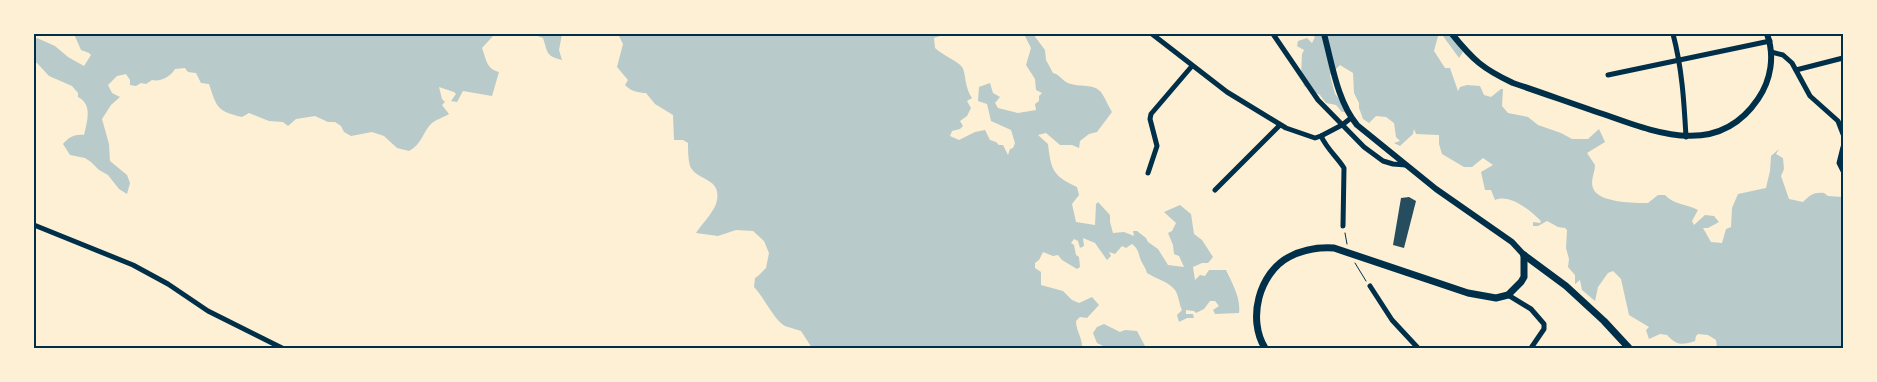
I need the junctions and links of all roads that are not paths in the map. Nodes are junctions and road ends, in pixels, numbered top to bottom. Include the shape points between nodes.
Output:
1 (1152, 34) edge
2 (1273, 34) edge
3 (1324, 34) edge
4 (1452, 34) edge
5 (1673, 34) edge
6 (1769, 37) edge
7 (1771, 52) junction
8 (1843, 58) edge
9 (1680, 60) junction
10 (1192, 66) junction
11 (1796, 70) junction
12 (1608, 76) dead end
13 (1351, 118) junction
14 (1280, 125) junction
15 (1342, 125) junction
16 (1843, 134) edge
17 (1321, 136) junction
18 (1686, 137) junction
19 (1843, 147) edge
20 (1406, 166) junction
21 (1843, 171) edge
22 (1148, 173) dead end
23 (1215, 190) dead end
24 (34, 225) edge
25 (1343, 226) road end
26 (1524, 255) junction
27 (1370, 286) road end
28 (1508, 295) junction
29 (282, 348) edge
30 (1265, 348) edge
31 (1418, 348) edge
32 (1531, 348) edge
33 (1629, 348) edge

1 - 10 street
2 - 15 street via 1318,100
3 - 13 street
4 - 18 street via 1475,61 1513,83 1649,130
5 - 9 street
6 - 7 street
6 - 9 street
7 - 11 street via 1783,55
7 - 18 street via 1770,74 1752,107 1724,129
8 - 11 street
9 - 12 street
9 - 18 street
10 - 14 street via 1226,92
10 - 22 street via 1151,114 1157,146
11 - 16 street via 1810,96 1838,121
13 - 15 street
13 - 20 street
14 - 17 street via 1315,138
14 - 23 street
15 - 17 street
15 - 20 street via 1383,161
17 - 25 street via 1344,168
19 - 21 street via 1839,163
20 - 26 street via 1512,242
24 - 29 street via 133,265 208,311
26 - 28 main road via 1524,277
26 - 33 main road via 1566,286
27 - 31 street via 1392,320
28 - 30 main road via 1488,298 1468,293 1334,248 1306,250 1288,258 1265,283 1256,315 1257,331
28 - 32 street via 1531,309 1544,324

